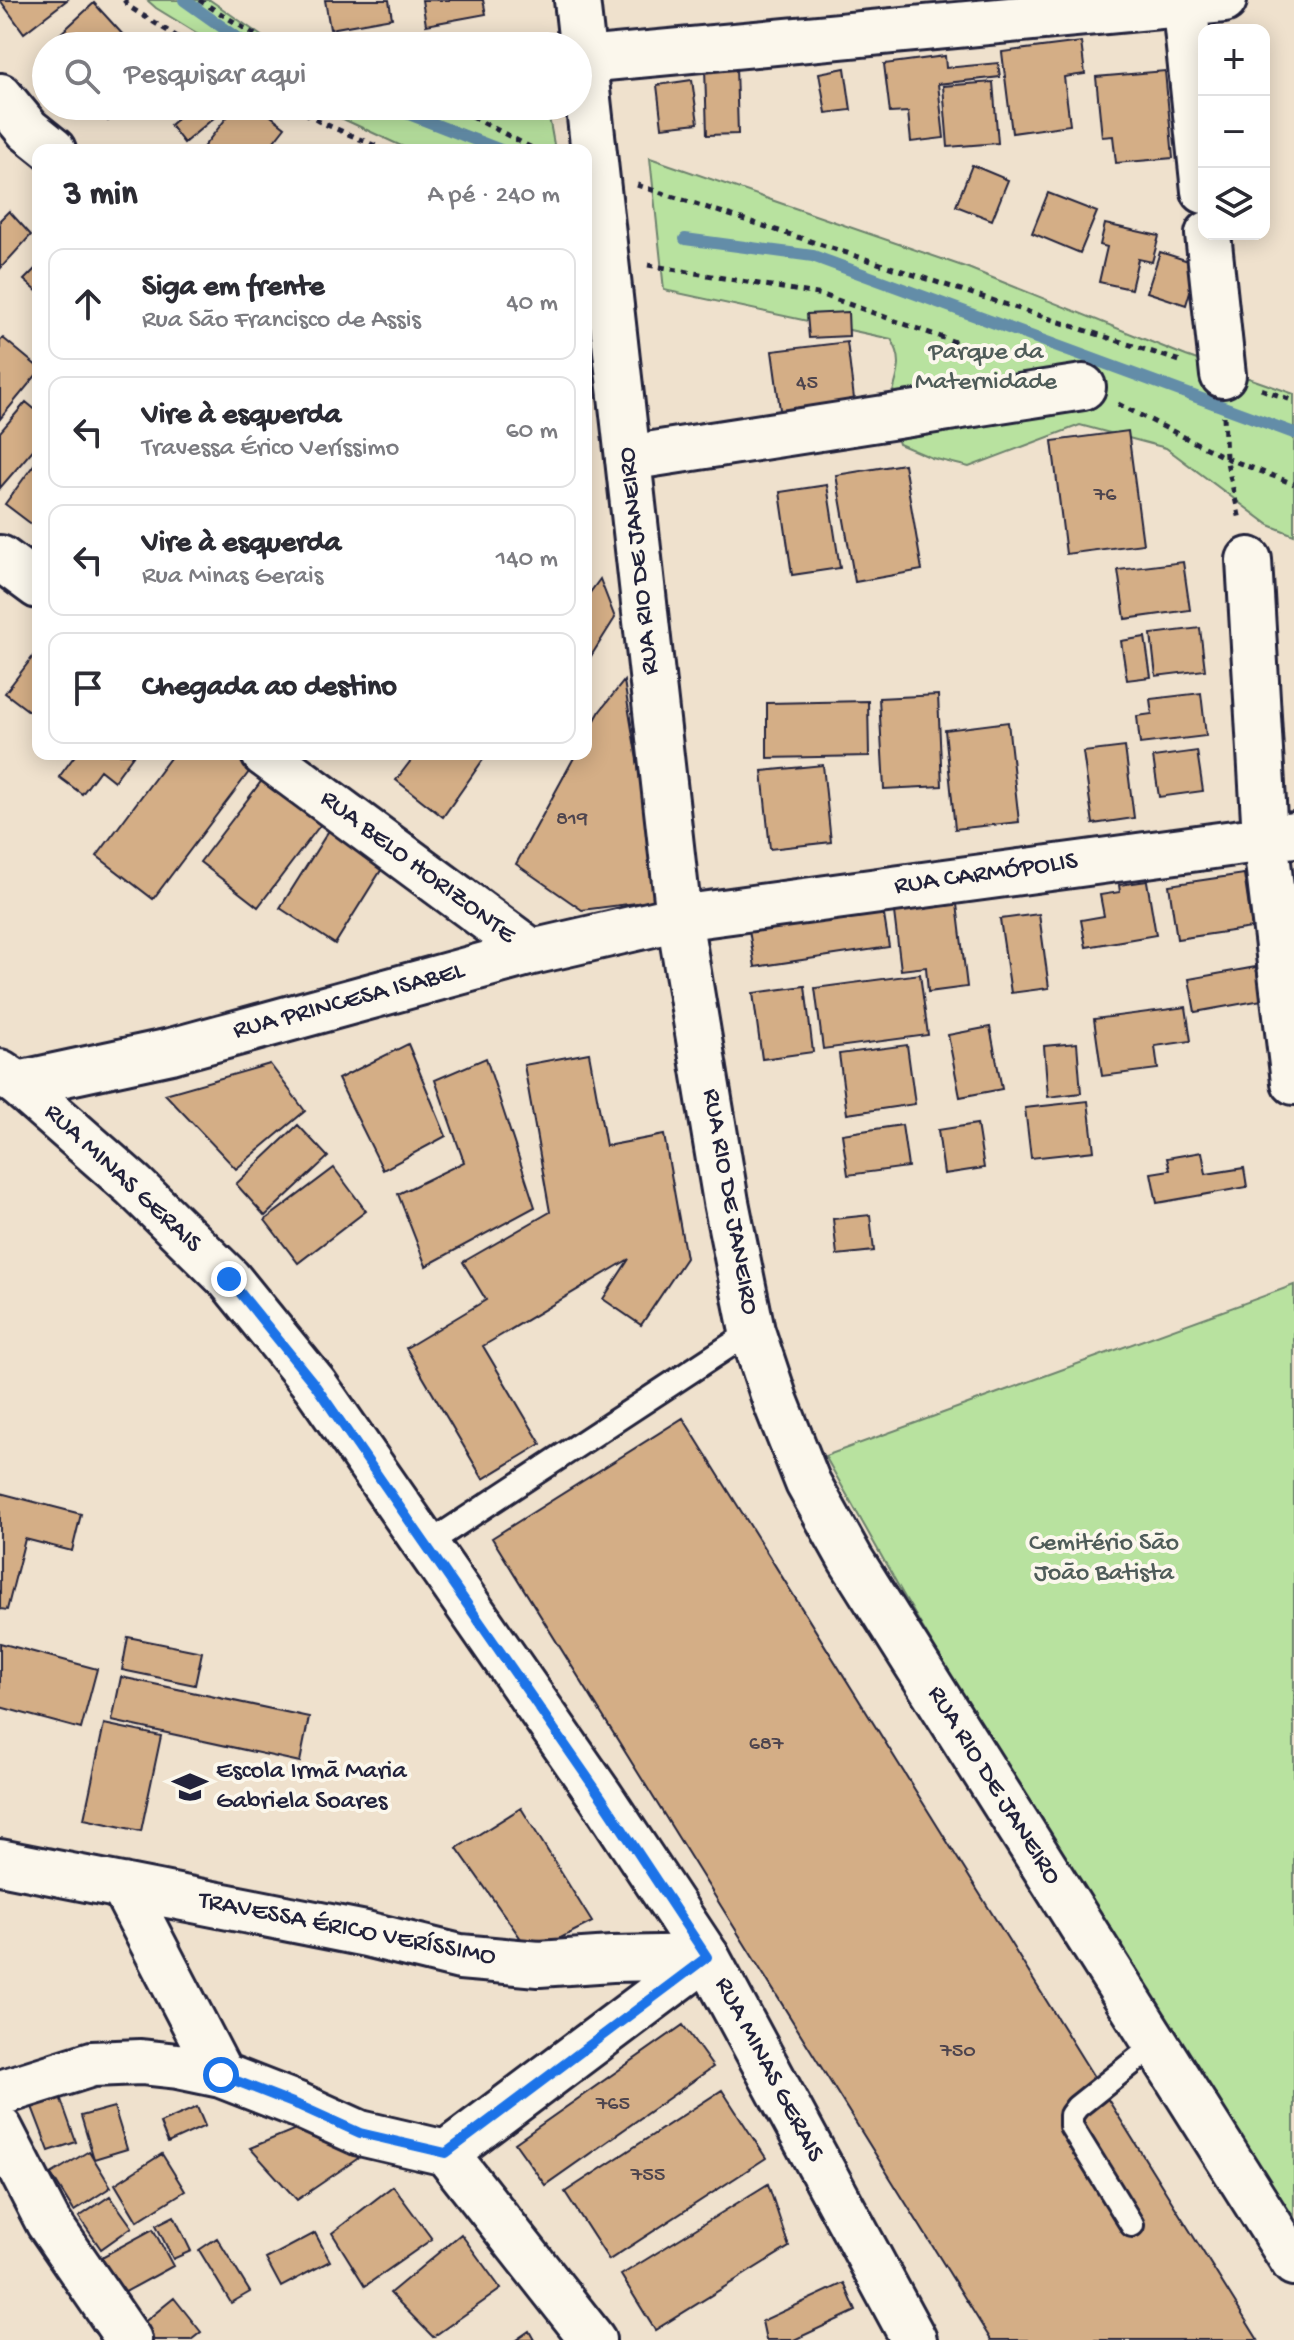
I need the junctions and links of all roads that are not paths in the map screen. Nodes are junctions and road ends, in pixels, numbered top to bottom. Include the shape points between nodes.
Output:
1 (577, 0) edge
2 (1198, 2) edge
3 (581, 32) edge
4 (592, 59) edge
5 (0, 96) edge
6 (590, 120) edge
7 (46, 144) edge
8 (1203, 168) edge
9 (1209, 240) edge
10 (599, 262) edge
11 (1083, 387) road end
12 (1224, 395) road end
13 (628, 458) junction
14 (0, 558) edge
15 (1249, 560) road end
16 (32, 582) edge
17 (272, 760) edge
18 (1280, 836) edge
19 (679, 918) junction
20 (532, 952) junction
21 (9, 1078) edge
22 (1294, 1082) edge
23 (752, 1331) junction
24 (426, 1545) junction
25 (0, 1862) edge
26 (123, 1886) junction
27 (707, 1957) junction
28 (1156, 2044) junction
29 (221, 2075) junction
30 (0, 2093) edge
31 (0, 2129) edge
32 (446, 2153) junction
33 (1132, 2225) dead end
34 (1294, 2263) edge
35 (129, 2340) edge
36 (593, 2340) edge
37 (914, 2340) edge

1 - 3 street, RUA RIO DE JANEIRO
2 - 4 street
2 - 8 street
5 - 7 street
6 - 10 street, RUA RIO DE JANEIRO
9 - 12 street
10 - 13 street, RUA RIO DE JANEIRO
11 - 13 street
13 - 19 street, RUA RIO DE JANEIRO
14 - 16 street
15 - 18 street
17 - 20 street, RUA BELO HORIZONTE
18 - 19 street, RUA CARMÓPOLIS
18 - 22 street
19 - 20 street, RUA PRINCESA ISABEL
19 - 23 street, RUA RIO DE JANEIRO
20 - 21 street, RUA PRINCESA ISABEL via 171,1051
21 - 24 street, RUA MINAS GERAIS via 134,1186 229,1279 315,1385
23 - 24 lane
23 - 28 street, RUA RIO DE JANEIRO via 808,1483 851,1560
24 - 27 street, RUA MINAS GERAIS
25 - 26 street, TRAVESSA ÉRICO VERÍSSIMO
26 - 27 street, TRAVESSA ÉRICO VERÍSSIMO via 460,1957 539,1964
26 - 29 street
27 - 32 street
27 - 37 street, RUA MINAS GERAIS
28 - 33 lane via 1071,2115 1071,2126
28 - 34 street, RUA RIO DE JANEIRO
29 - 30 street via 141,2062 92,2064
29 - 32 street via 360,2133
31 - 35 street via 48,2222
32 - 36 street

